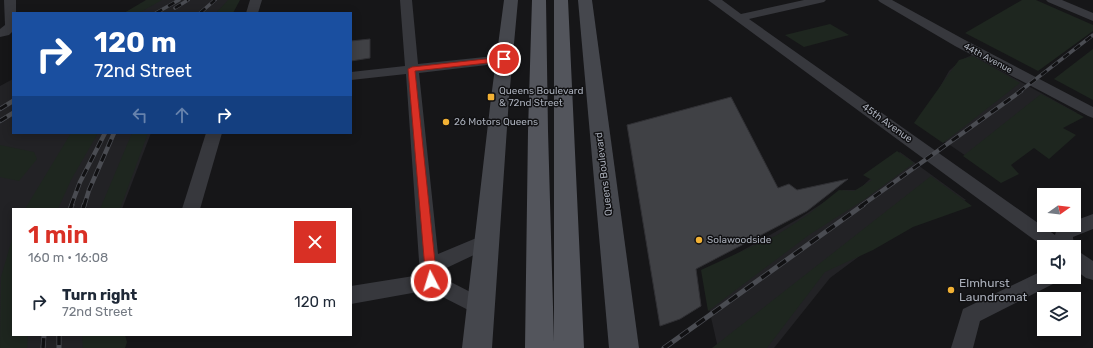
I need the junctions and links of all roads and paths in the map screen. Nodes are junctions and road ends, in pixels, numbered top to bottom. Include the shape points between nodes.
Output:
1 (10, 0) edge
2 (256, 0) edge
3 (406, 0) edge
4 (511, 0) edge
5 (539, 0) edge
6 (561, 0) edge
7 (585, 0) edge
8 (714, 0) edge
9 (820, 0) edge
10 (884, 0) edge
11 (1052, 0) edge
12 (252, 12) edge
13 (1088, 15) edge
14 (739, 18) junction
15 (2, 33) edge
16 (504, 59) junction
17 (412, 69) junction
18 (352, 76) edge
19 (1093, 113) edge
20 (214, 134) edge
21 (191, 208) edge
22 (1093, 221) edge
23 (1048, 240) edge
24 (1064, 240) edge
25 (486, 241) junction
26 (1081, 263) edge
27 (1093, 272) edge
28 (431, 274) junction
29 (1037, 282) edge
30 (352, 295) edge
31 (480, 307) junction
32 (477, 348) edge
33 (540, 348) edge
34 (569, 348) edge
35 (624, 348) edge
36 (962, 348) edge

1 - 15 street via 11,26
2 - 12 street
3 - 17 street
4 - 16 street
5 - 33 main road
6 - 34 main road
7 - 35 street, Queens Boulevard
8 - 14 street, 45th Avenue
9 - 14 street
10 - 19 street, 44th Avenue
11 - 13 street
14 - 23 street, 45th Avenue
16 - 17 street
16 - 25 street
17 - 18 street
17 - 28 street
20 - 21 street
22 - 24 street via 1064,233
25 - 28 street
25 - 31 street
26 - 27 street
28 - 30 street
28 - 31 street
29 - 36 street via 971,315
31 - 32 street

